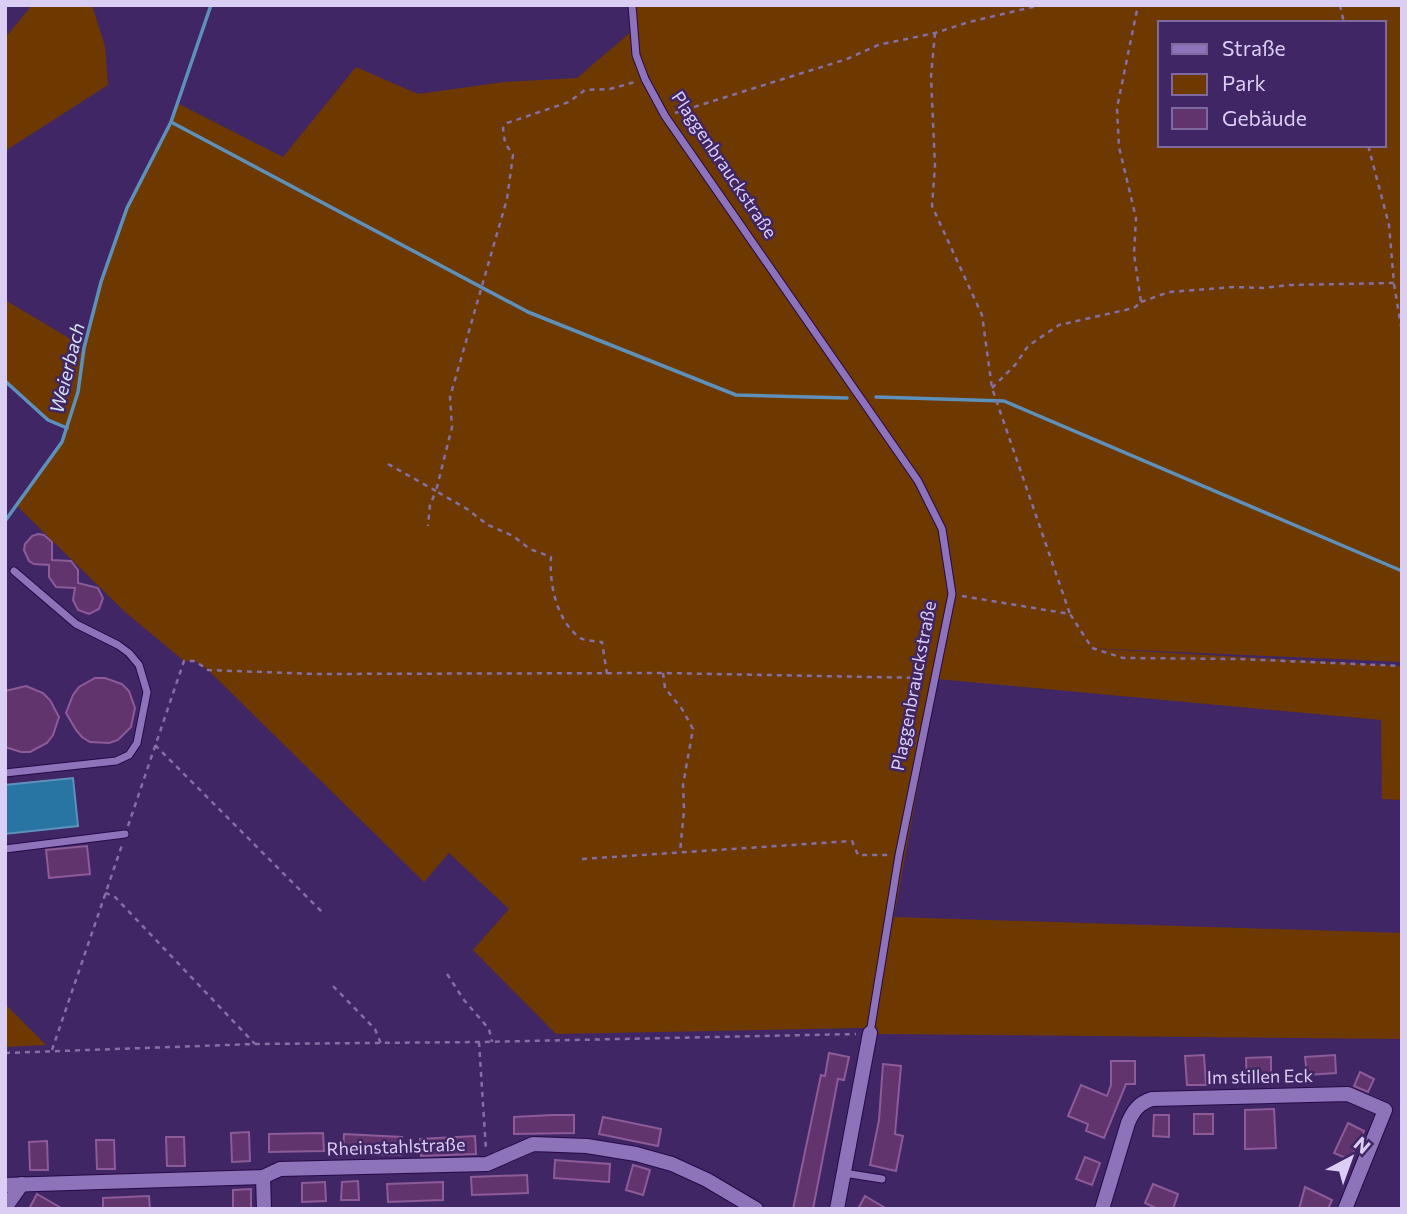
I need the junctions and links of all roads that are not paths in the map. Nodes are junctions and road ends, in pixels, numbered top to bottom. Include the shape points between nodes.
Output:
1 (632, 5) edge
2 (14, 571) dead end
3 (5, 773) edge
4 (125, 834) dead end
5 (5, 849) edge
6 (870, 1033) joint
7 (844, 1173) junction
8 (263, 1177) junction
9 (882, 1179) dead end
10 (22, 1184) junction
11 (5, 1185) edge
12 (5, 1208) edge
13 (264, 1209) edge
14 (756, 1209) edge
15 (837, 1209) edge
16 (1102, 1209) edge
17 (1345, 1209) edge

1 - 6 lane, Plaggenbrauckstraße via 636,55 666,116 919,481 942,529 952,594
2 - 3 lane via 76,624 129,653 139,665 147,692 137,743 129,755 116,761
4 - 5 lane
6 - 7 street, Plaggenbrauckstraße
7 - 9 lane
7 - 15 street, Plaggenbrauckstraße
8 - 10 street, Rheinstahlstraße
8 - 13 street
8 - 14 street, Rheinstahlstraße via 280,1169 487,1164 533,1144 587,1146 672,1164
10 - 11 street, Rheinstahlstraße
10 - 12 street
16 - 17 street, Im stillen Eck via 1128,1123 1144,1102 1348,1094 1385,1110

